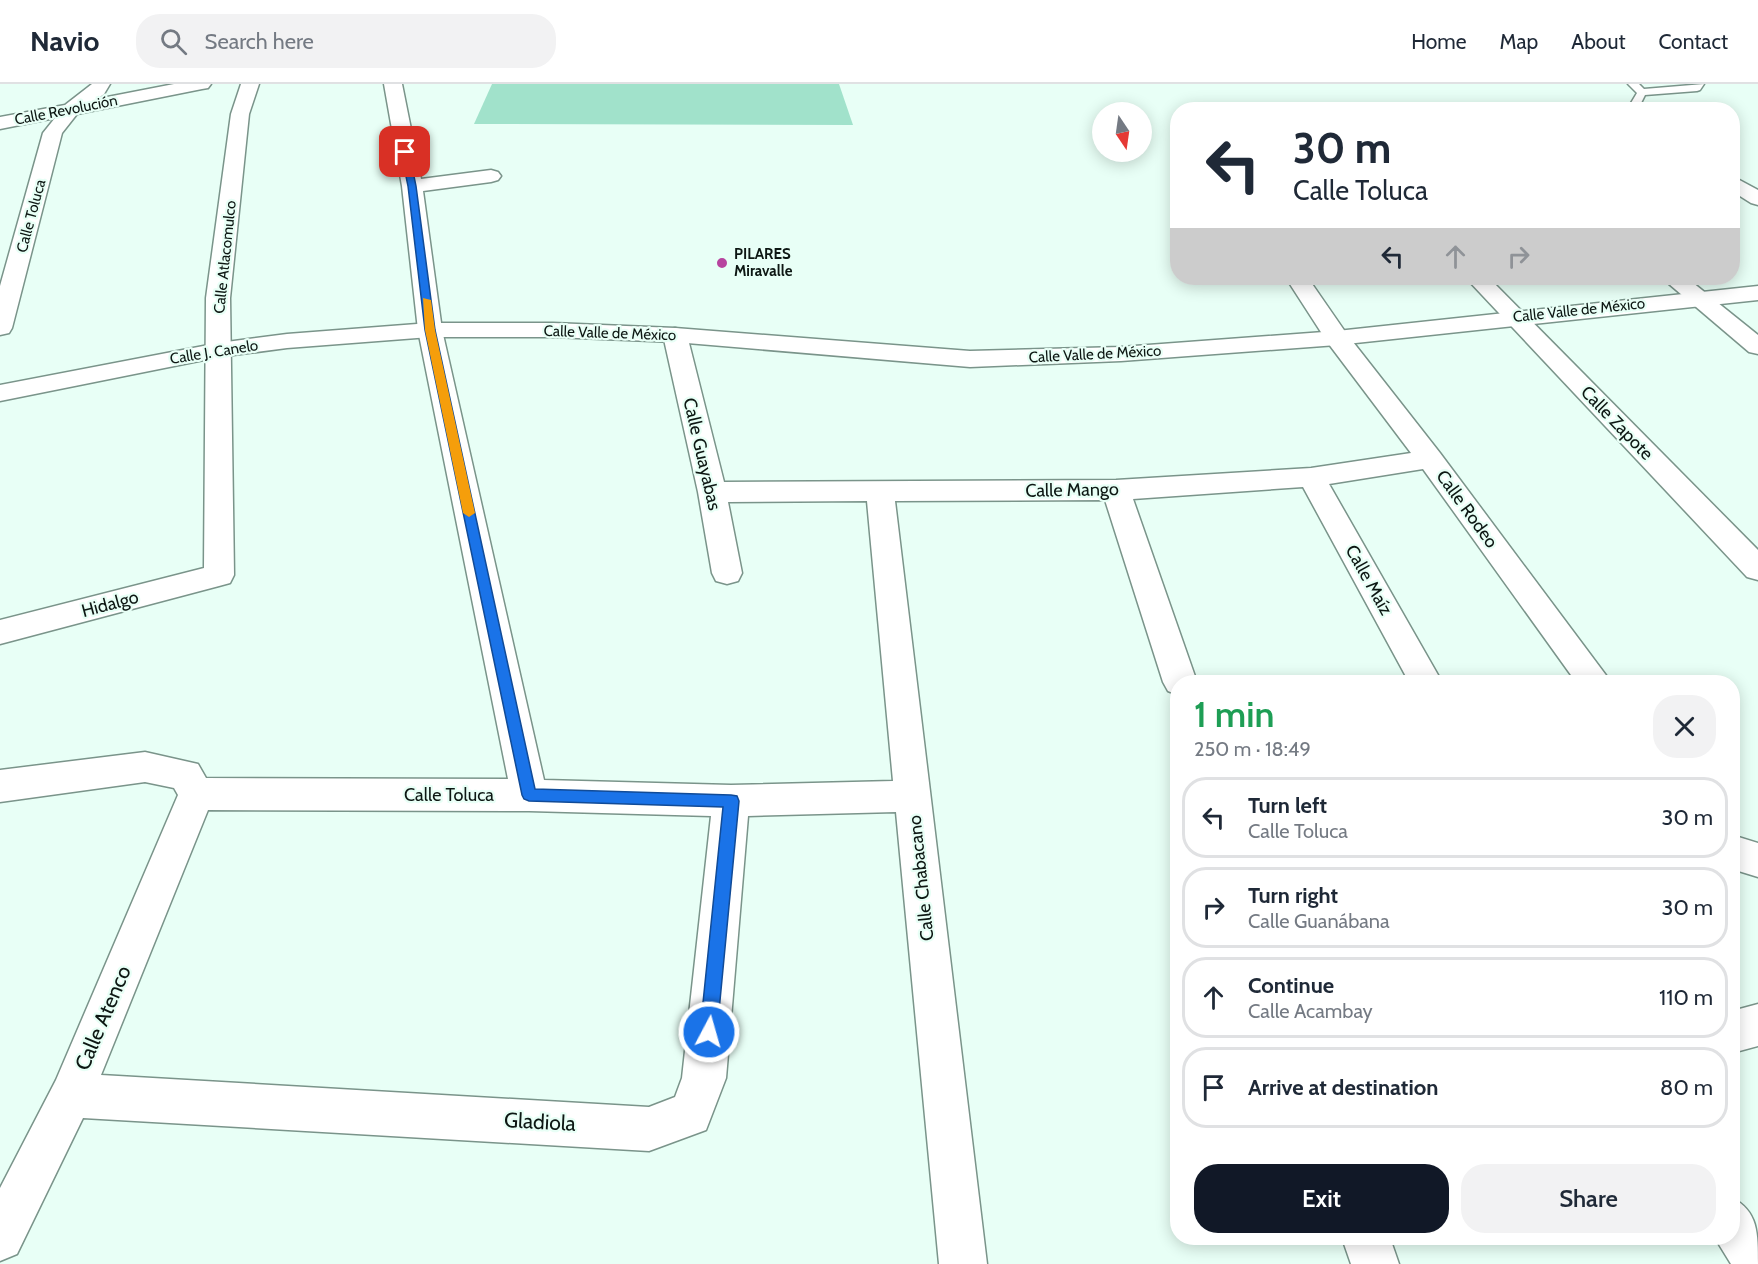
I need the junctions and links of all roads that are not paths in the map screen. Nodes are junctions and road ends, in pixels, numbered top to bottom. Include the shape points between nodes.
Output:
1 (101, 84) edge
2 (202, 84) edge
3 (250, 84) edge
4 (393, 84) edge
5 (1633, 84) edge
6 (1699, 84) edge
7 (1642, 92) junction
8 (1637, 102) edge
9 (72, 108) junction
10 (0, 123) edge
11 (491, 177) dead end
12 (412, 186) junction
13 (1740, 187) edge
14 (1758, 199) edge
15 (1302, 285) edge
16 (1484, 285) edge
17 (1682, 285) edge
18 (1758, 293) edge
19 (1698, 298) junction
20 (1515, 317) junction
21 (0, 328) edge
22 (430, 330) junction
23 (675, 335) junction
24 (1337, 338) junction
25 (1758, 348) edge
26 (219, 350) junction
27 (0, 393) edge
28 (1430, 459) junction
29 (1311, 477) junction
30 (1116, 490) junction
31 (880, 491) junction
32 (712, 492) junction
33 (1758, 569) edge
34 (727, 573) dead end
35 (219, 575) joint
36 (0, 632) edge
37 (1178, 675) edge
38 (1422, 675) edge
39 (1589, 675) edge
40 (0, 786) edge
41 (196, 794) junction
42 (529, 795) junction
43 (912, 796) junction
44 (731, 801) junction
45 (1740, 854) edge
46 (1758, 860) edge
47 (1758, 1025) edge
48 (1740, 1030) edge
49 (71, 1095) junction
50 (1740, 1234) edge
51 (0, 1237) edge
52 (1368, 1245) edge
53 (963, 1264) edge
54 (1375, 1264) edge
55 (1758, 1264) edge

1 - 9 street
2 - 9 street, Calle Revolución
3 - 26 street, Calle Atlacomulco via 240,114 218,298
4 - 12 street
5 - 7 lane
6 - 7 lane via 1697,88
7 - 8 lane
9 - 10 street, Calle Revolución
9 - 21 street, Calle Toluca via 53,133
11 - 12 street
12 - 22 street
13 - 14 street
15 - 24 street, Calle Rodeo
16 - 20 street, Calle Zapote
17 - 19 street
18 - 19 street, Calle Valle de México
19 - 20 street, Calle Valle de México
19 - 25 street
20 - 24 street, Calle Valle de México
20 - 33 street, Calle Zapote
22 - 23 street, Calle Valle de México
22 - 26 street, Calle J. Canelo
22 - 42 street
23 - 24 street, Calle Valle de México via 970,359 1120,354
23 - 32 street, Calle Guayabas
24 - 28 street, Calle Rodeo
26 - 27 street, Calle J. Canelo
26 - 35 street, Calle Atlacomulco
28 - 29 street, Calle Mango
28 - 39 street, Calle Rodeo
29 - 30 street, Calle Mango
29 - 38 street, Calle Maíz
30 - 31 street, Calle Mango
30 - 37 street
31 - 32 street, Calle Mango
31 - 43 street, Calle Chabacano
32 - 34 street, Calle Guayabas
35 - 36 street, Hidalgo
40 - 41 street via 145,767 185,775
41 - 42 street, Calle Toluca
41 - 49 street, Calle Atenco
42 - 44 street, Calle Toluca
43 - 44 street, Calle Toluca
43 - 53 street, Calle Chabacano
44 - 49 street, Gladiola via 704,1078 690,1114 649,1129
45 - 46 street
47 - 48 street
49 - 51 street, Calle Atenco
50 - 55 street
52 - 54 street

